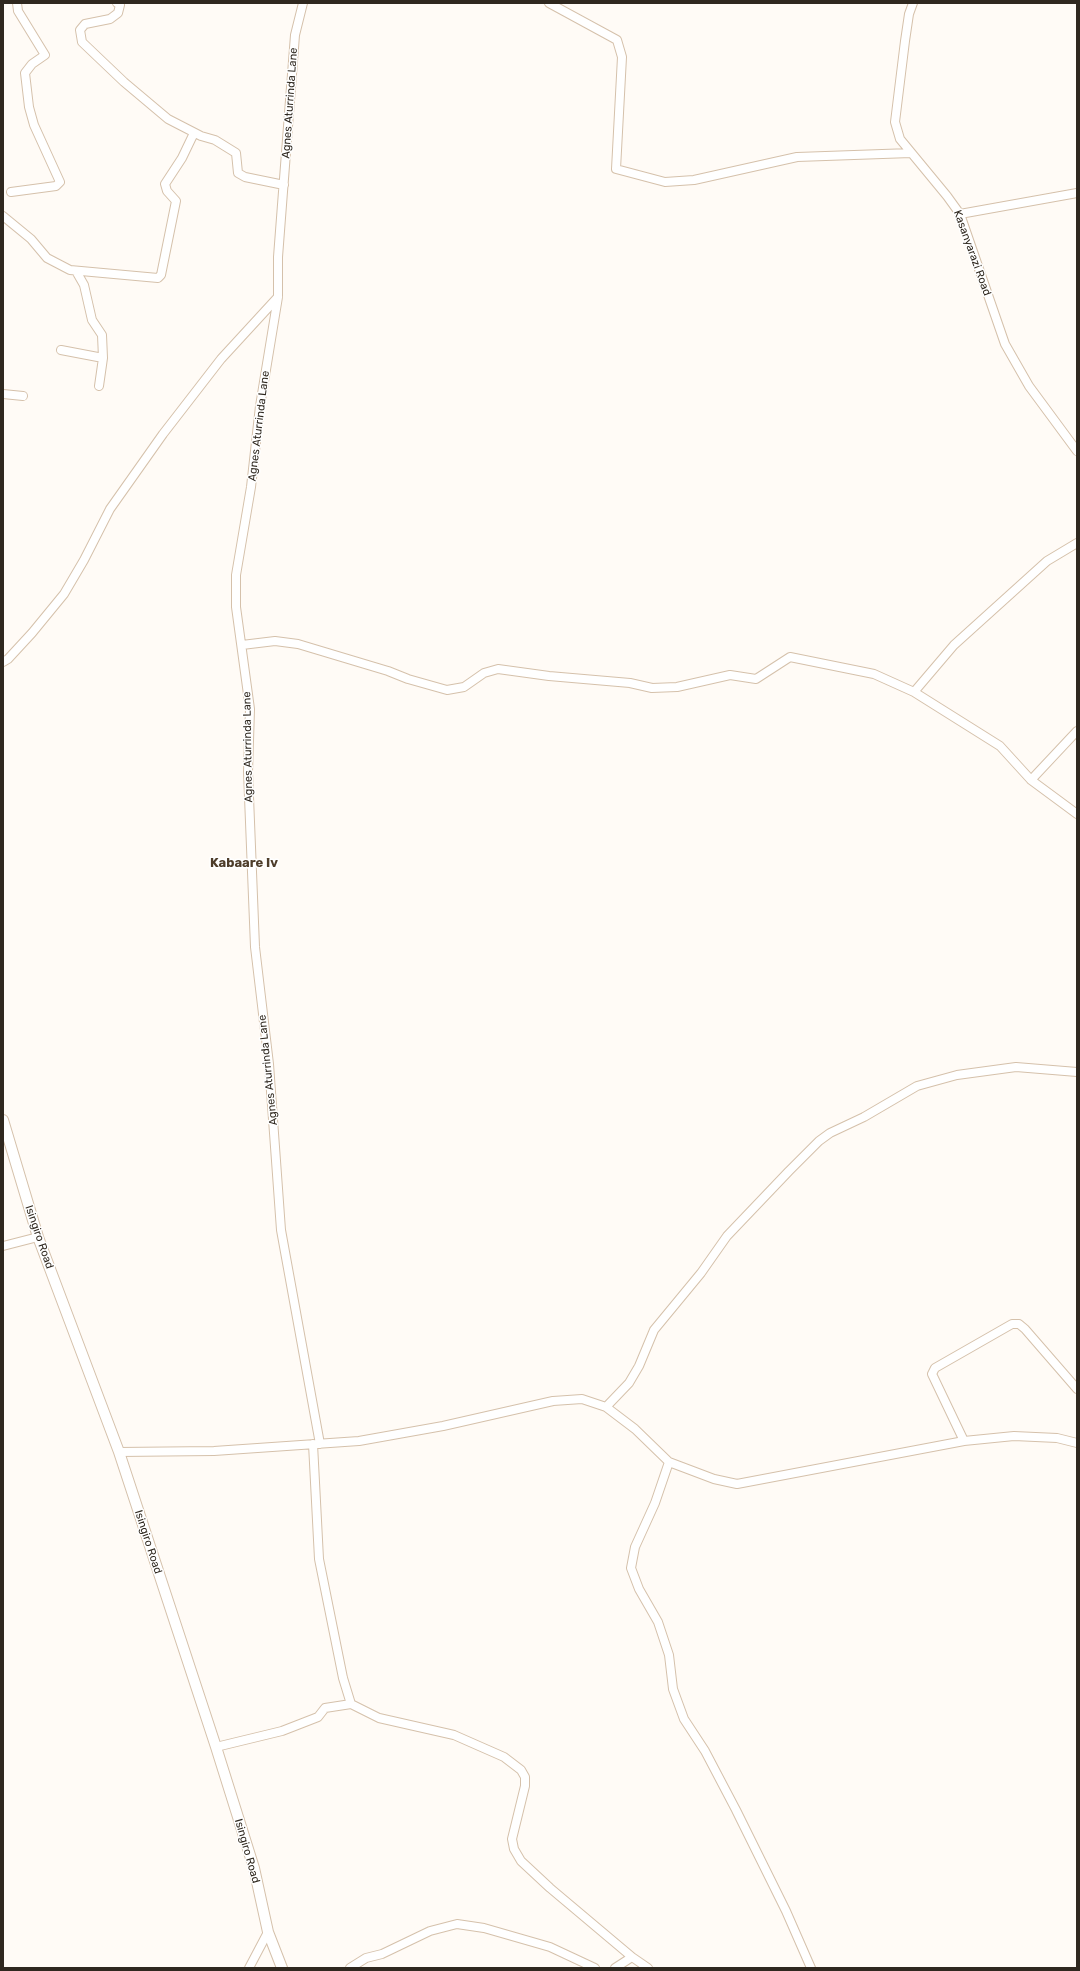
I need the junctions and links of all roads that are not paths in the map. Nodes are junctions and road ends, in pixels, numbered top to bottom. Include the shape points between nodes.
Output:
1 (17, 3) edge
2 (117, 3) edge
3 (303, 3) edge
4 (549, 3) edge
5 (913, 3) edge
6 (194, 132) junction
7 (911, 153) junction
8 (284, 184) junction
9 (11, 192) dead end
10 (1077, 193) edge
11 (960, 214) junction
12 (3, 216) edge
13 (76, 271) junction
14 (278, 296) junction
15 (61, 350) dead end
16 (103, 358) junction
17 (99, 386) dead end
18 (3, 394) edge
19 (23, 396) dead end
20 (1077, 451) edge
21 (1077, 543) edge
22 (242, 645) junction
23 (3, 662) edge
24 (914, 692) junction
25 (1077, 731) edge
26 (1031, 780) junction
27 (1077, 814) edge
28 (1077, 1072) edge
29 (3, 1120) edge
30 (38, 1237) junction
31 (3, 1246) edge
32 (1077, 1389) edge
33 (606, 1407) junction
34 (964, 1441) junction
35 (1077, 1443) edge
36 (317, 1444) junction
37 (119, 1452) junction
38 (669, 1462) junction
39 (351, 1704) junction
40 (216, 1748) junction
41 (268, 1932) junction
42 (632, 1957) junction
43 (249, 1968) edge
44 (282, 1968) edge
45 (350, 1968) edge
46 (595, 1968) edge
47 (614, 1968) edge
48 (648, 1968) edge
49 (810, 1968) edge

1 - 9 street via 18,11 45,55 32,64 25,73 29,107 34,125 60,182 56,186
2 - 6 street via 120,5 118,13 110,19 85,24 80,30 82,42 168,119
3 - 8 street, Agnes Aturrinda Lane via 295,35
4 - 7 street via 617,40 622,57 616,169 664,182 694,180 796,157
5 - 7 street, Kasanyarazi Road via 904,48 896,122 900,139
6 - 8 street via 215,140 236,153 238,173 245,177
6 - 13 street via 182,158 165,184 167,191 176,201 161,275 158,278
7 - 11 street, Kasanyarazi Road
8 - 14 street, Agnes Aturrinda Lane via 278,257
10 - 11 street
11 - 20 street, Kasanyarazi Road via 1004,344 1029,386
12 - 13 street via 47,258
13 - 16 street via 84,285 92,320 102,335
14 - 22 street, Agnes Aturrinda Lane via 236,575 236,607
14 - 23 street via 221,359 162,434 110,509 64,594 32,633
15 - 16 street
16 - 17 street
18 - 19 street
21 - 24 street via 1047,561 954,645
22 - 24 street via 275,641 298,644 447,690 464,687 484,674 498,669 630,683 652,688 677,687 730,675 756,679 790,657 874,674
22 - 36 street, Agnes Aturrinda Lane via 250,709 248,772 254,947 268,1064 282,1230
24 - 26 street via 1000,746
25 - 26 street
26 - 27 street
28 - 33 street via 1016,1067 957,1075 917,1086 864,1117 830,1133 786,1173 727,1236 654,1330 629,1383
29 - 30 main road, Isingiro Road
30 - 31 street
30 - 37 main road, Isingiro Road
32 - 34 street via 1025,1329 1019,1324 1012,1324 935,1368 932,1374
33 - 36 street via 582,1399 553,1401 393,1436
33 - 38 street via 635,1429
34 - 35 street via 1014,1436 1057,1438
34 - 38 street via 737,1484 714,1479
36 - 37 street via 214,1451
36 - 39 street, Agnes Aturrinda Lane via 319,1559 343,1678
37 - 40 main road, Isingiro Road
38 - 49 street via 655,1503 635,1547 632,1568 639,1589 658,1622 669,1655 673,1688 684,1719 705,1751 736,1810 786,1912
39 - 40 street via 325,1708 318,1717 282,1731
39 - 42 street via 379,1718 454,1734 504,1757 521,1770 525,1786 512,1839 514,1850 521,1861 550,1888
40 - 41 main road, Isingiro Road via 254,1868
41 - 43 street
41 - 44 main road, Isingiro Road
42 - 47 street
42 - 48 street
45 - 46 street via 366,1958 388,1952 430,1931 457,1924 484,1928 550,1947

